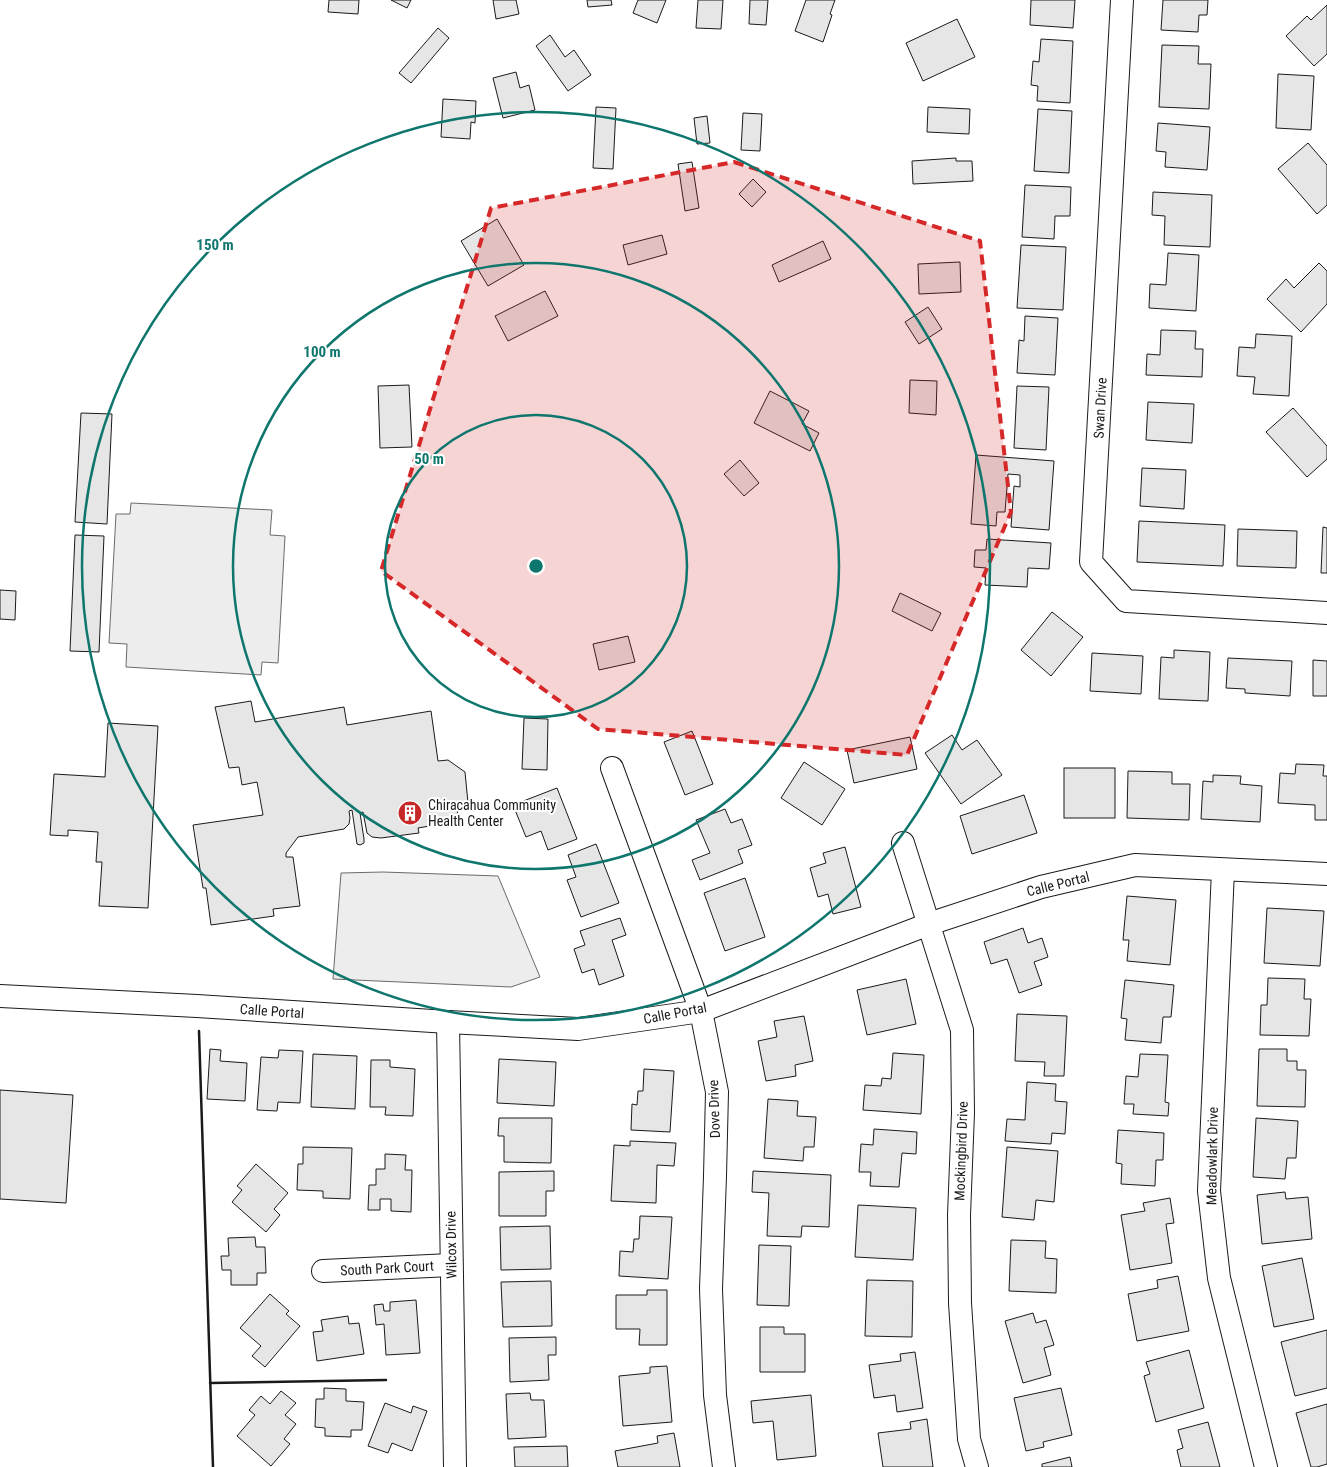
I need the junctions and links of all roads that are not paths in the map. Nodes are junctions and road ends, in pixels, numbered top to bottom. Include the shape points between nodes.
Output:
1 (1122, 0) edge
2 (1327, 613) edge
3 (612, 768) dead end
4 (903, 843) dead end
5 (1223, 870) junction
6 (1327, 874) edge
7 (929, 924) junction
8 (0, 996) edge
9 (701, 1011) junction
10 (448, 1022) junction
11 (451, 1265) junction
12 (323, 1271) dead end
13 (455, 1467) edge
14 (724, 1467) edge
15 (977, 1467) edge
16 (1266, 1467) edge

1 - 2 street, Swan Drive via 1091,562 1126,601
3 - 9 street, Dove Drive
4 - 7 street, Mockingbird Drive
5 - 6 street, Calle Portal
5 - 7 street, Calle Portal via 1136,865 1041,887
5 - 16 street, Meadowlark Drive via 1209,1191 1219,1278
7 - 9 street, Calle Portal
7 - 15 street, Mockingbird Drive via 962,1030 960,1304 968,1440
8 - 10 street, Calle Portal
9 - 10 street, Calle Portal via 578,1029
9 - 14 street, Dove Drive via 716,1092 711,1289 715,1395
10 - 11 street, Wilcox Drive
11 - 12 street, South Park Court
11 - 13 street, Wilcox Drive

